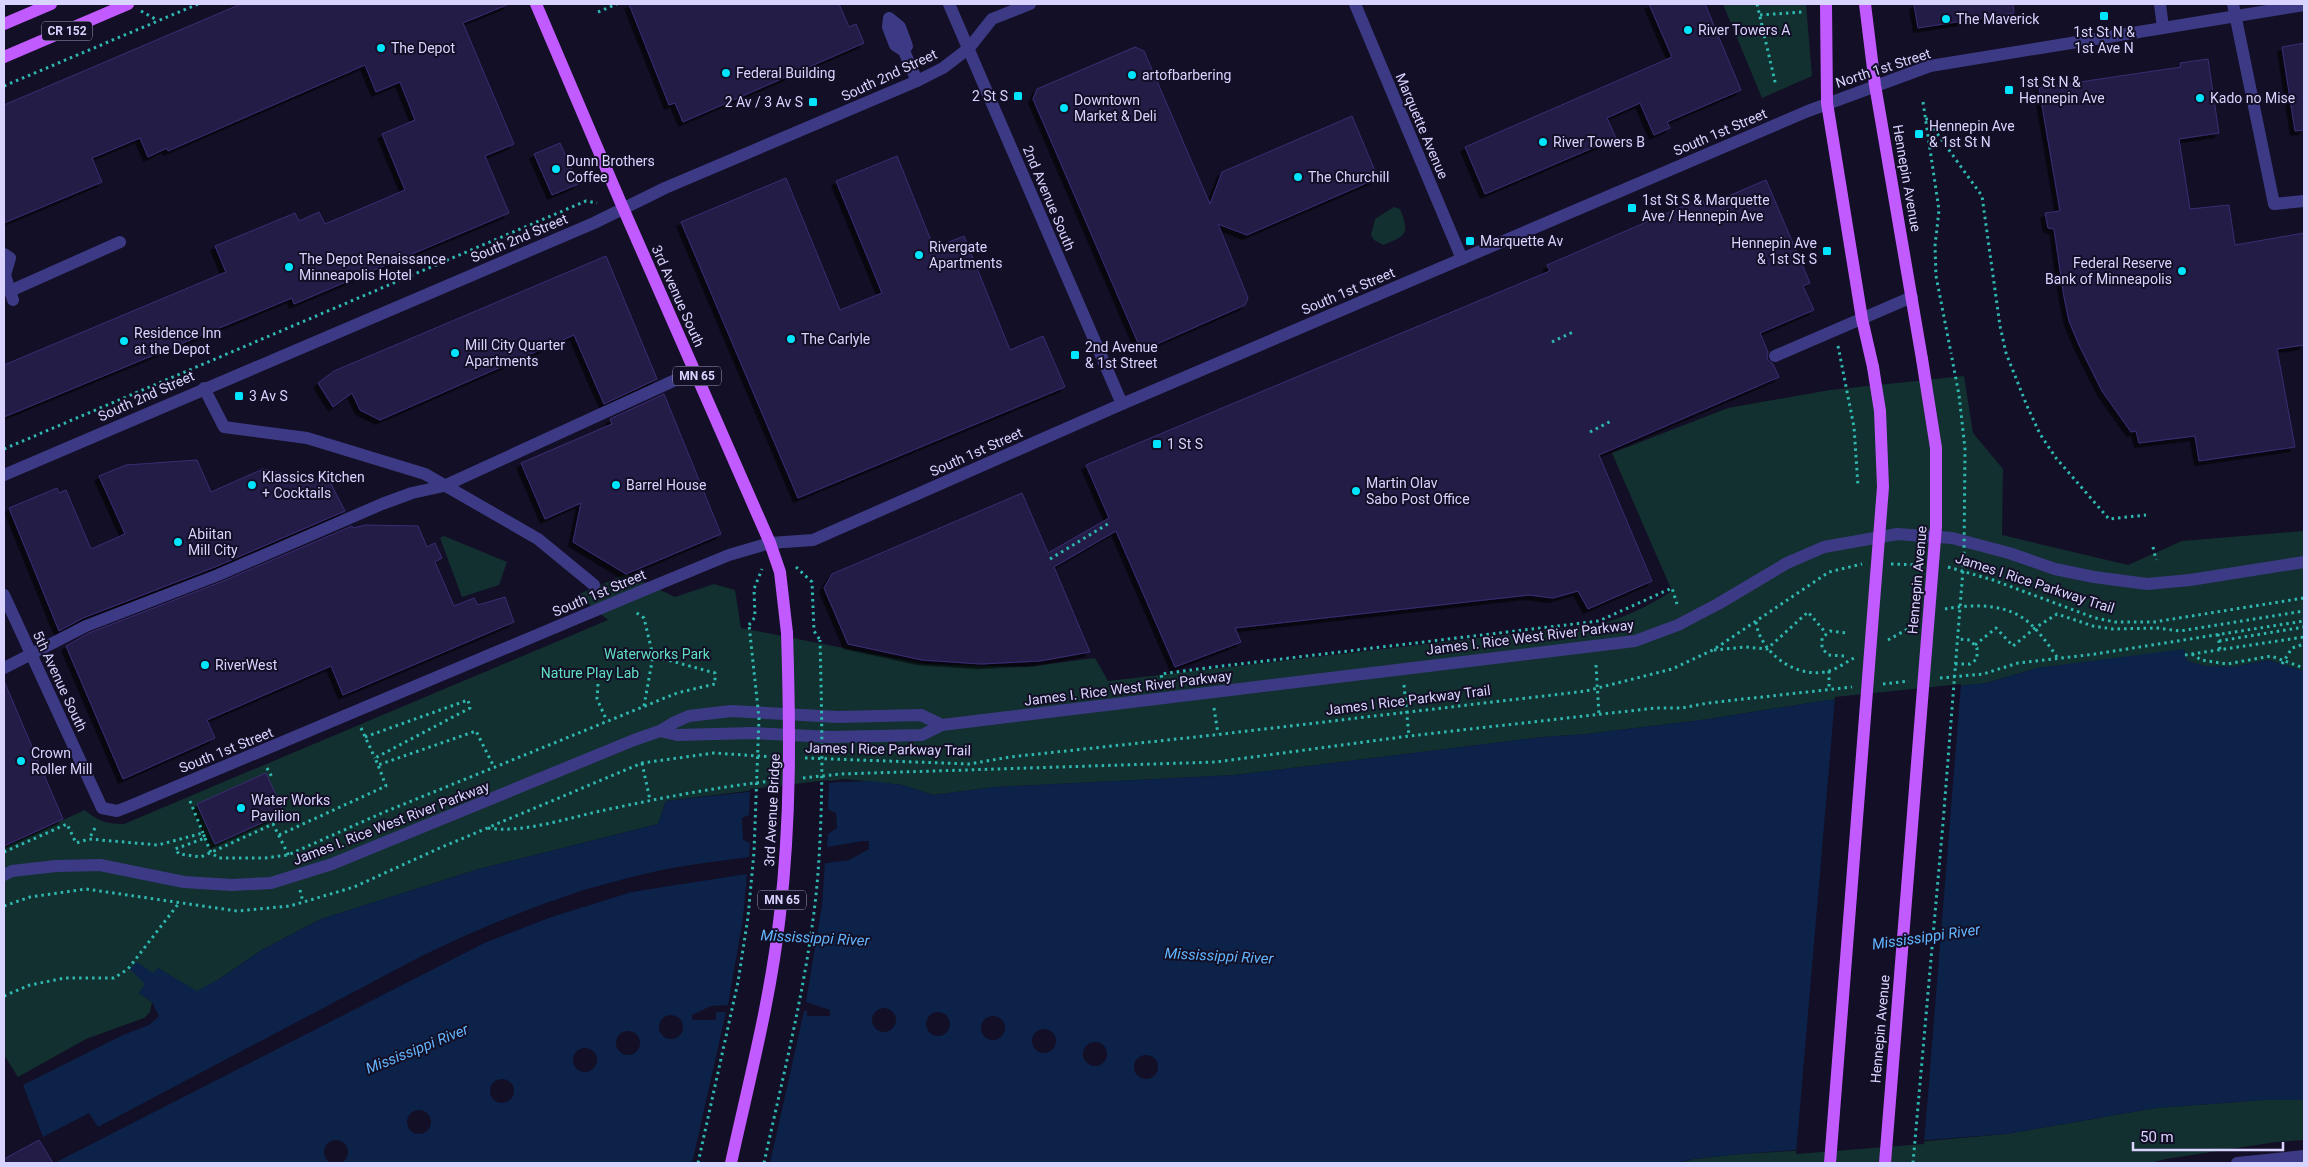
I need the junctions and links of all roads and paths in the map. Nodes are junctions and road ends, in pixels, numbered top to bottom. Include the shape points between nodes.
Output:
1 (51, 4) edge
2 (128, 4) edge
3 (198, 4) edge
4 (536, 4) edge
5 (617, 4) edge
6 (949, 4) edge
7 (1030, 4) edge
8 (1355, 4) edge
9 (1757, 4) edge
10 (1826, 4) edge
11 (1865, 4) edge
12 (2160, 4) edge
13 (2304, 5) edge
14 (2234, 10) edge
15 (598, 12) dead end
16 (1803, 12) dead end
17 (1760, 16) junction
18 (4, 24) edge
19 (2163, 28) junction
20 (969, 48) junction
21 (904, 51) dead end
22 (4, 57) edge
23 (917, 81) junction
24 (1875, 85) junction
25 (4, 86) edge
26 (1776, 86) dead end
27 (1923, 102) dead end
28 (1827, 103) junction
29 (1926, 118) junction
30 (586, 201) dead end
31 (2304, 201) edge
32 (623, 208) junction
33 (120, 242) dead end
34 (4, 254) edge
35 (1462, 259) junction
36 (7, 292) edge
37 (1912, 297) junction
38 (1862, 319) junction
39 (1575, 331) dead end
40 (1835, 331) junction
41 (1552, 342) dead end
42 (1775, 356) dead end
43 (695, 371) junction
44 (204, 388) junction
45 (1122, 404) junction
46 (1613, 420) dead end
47 (1590, 432) dead end
48 (4, 449) edge
49 (4, 475) edge
50 (444, 486) junction
51 (1858, 486) dead end
52 (2146, 515) dead end
53 (1112, 522) dead end
54 (770, 543) junction
55 (2153, 547) dead end
56 (1050, 559) dead end
57 (2156, 560) dead end
58 (2304, 562) edge
59 (1866, 564) dead end
60 (1889, 564) dead end
61 (1925, 565) dead end
62 (1943, 565) dead end
63 (812, 582) dead end
64 (594, 586) dead end
65 (754, 589) dead end
66 (4, 595) edge
67 (2304, 598) edge
68 (1677, 604) dead end
69 (627, 607) dead end
70 (2304, 612) edge
71 (1938, 613) dead end
72 (2304, 621) edge
73 (1756, 622) junction
74 (1921, 622) dead end
75 (2304, 627) edge
76 (2035, 628) junction
77 (787, 633) joint
78 (1826, 633) junction
79 (1847, 633) dead end
80 (2218, 634) junction
81 (2304, 637) edge
82 (1958, 639) junction
83 (2219, 641) junction
84 (1879, 644) dead end
85 (2304, 644) edge
86 (1975, 645) junction
87 (1767, 649) junction
88 (1713, 650) junction
89 (2220, 650) junction
90 (1862, 653) dead end
91 (2192, 654) junction
92 (31, 655) junction
93 (2185, 655) dead end
94 (653, 656) junction
95 (1844, 656) dead end
96 (2057, 657) junction
97 (2283, 663) junction
98 (1955, 664) junction
99 (1596, 665) dead end
100 (6, 668) edge
101 (2304, 668) edge
102 (1829, 671) junction
103 (1935, 679) dead end
104 (1916, 681) dead end
105 (598, 684) dead end
106 (1163, 684) dead end
107 (1404, 685) dead end
108 (1877, 685) dead end
109 (1858, 687) dead end
110 (1598, 688) junction
111 (1829, 690) junction
112 (644, 706) junction
113 (1408, 710) junction
114 (1599, 715) junction
115 (607, 721) junction
116 (942, 725) junction
117 (361, 728) dead end
118 (660, 731) junction
119 (1409, 736) junction
120 (366, 737) junction
121 (783, 757) dead end
122 (375, 758) junction
123 (802, 758) dead end
124 (642, 763) junction
125 (378, 765) junction
126 (494, 767) junction
127 (267, 768) dead end
128 (272, 779) dead end
129 (793, 779) dead end
130 (774, 781) dead end
131 (650, 800) junction
132 (190, 801) dead end
133 (130, 806) joint
134 (95, 828) dead end
135 (202, 833) junction
136 (279, 835) junction
137 (89, 838) junction
138 (205, 838) junction
139 (4, 852) edge
140 (211, 853) junction
141 (288, 855) junction
142 (4, 875) edge
143 (180, 903) dead end
144 (4, 996) edge
145 (2304, 1156) edge
146 (698, 1163) edge
147 (731, 1163) edge
148 (764, 1163) edge
149 (1830, 1163) edge
150 (1885, 1163) edge
151 (1913, 1163) edge
152 (2237, 1163) edge

1 - 18 main road, CR 152
2 - 22 main road, CR 152
3 - 25 path
4 - 32 main road, 3rd Avenue South / MN 65
5 - 15 path
6 - 20 street, 2nd Avenue South
7 - 20 street, South 2nd Street via 992,20
8 - 35 street, Marquette Avenue
9 - 17 path
10 - 28 main road
11 - 24 main road, Hennepin Avenue
12 - 19 street
13 - 14 street, North 1st Street
14 - 19 street, North 1st Street
14 - 31 street via 2274,204
16 - 17 path
17 - 26 path
19 - 24 street, North 1st Street via 1930,66
20 - 23 street, South 2nd Street via 943,68
20 - 45 street, 2nd Avenue South
21 - 23 street
23 - 32 street, South 2nd Street
24 - 28 street, North 1st Street
24 - 37 main road, Hennepin Avenue
27 - 29 path
28 - 35 street, South 1st Street
28 - 38 main road
29 - 52 path via 1982,196 2002,335 2016,380 2040,434 2066,470 2109,519
29 - 82 path, bridge via 1939,210 1936,276 1959,395 1965,449 1964,557
30 - 48 path
32 - 43 main road, 3rd Avenue South / MN 65
32 - 44 street, South 2nd Street
33 - 36 street
34 - 36 street via 10,258 5,275
35 - 45 street, South 1st Street
37 - 38 street
37 - 150 main road, Hennepin Avenue, bridge via 1936,448 1936,526
38 - 40 street
38 - 149 main road, bridge via 1880,411 1883,487
39 - 41 path
40 - 42 street
40 - 51 path via 1854,427
43 - 50 street
43 - 54 main road, 3rd Avenue South / MN 65
44 - 49 street, South 2nd Street
44 - 50 street via 224,427 307,438 425,474
45 - 54 street, South 1st Street via 813,540
46 - 47 path
50 - 64 street via 538,539
50 - 92 street via 382,504 218,575 86,626
53 - 56 path
54 - 77 main road, 3rd Avenue South / MN 65 via 780,572
54 - 133 street, South 1st Street, bridge via 729,555
55 - 57 path
58 - 116 street, James I. Rice West River Parkway via 2148,584 2055,569 1952,538 1897,534 1824,548 1787,563 1678,625 1635,641
59 - 73 path, James I Rice Parkway Trail via 1829,572
60 - 61 path
62 - 67 path, James I Rice Parkway Trail via 1994,580 2095,618 2116,622 2160,621
63 - 148 path, bridge via 814,631 820,640 823,786 817,885 803,979
65 - 146 path, bridge via 755,617 749,626 759,718 754,852 739,973
66 - 92 street, 5th Avenue South
68 - 106 path via 1672,588 1599,621 1181,671 1161,674
69 - 94 path via 644,618
70 - 76 path via 2180,631 2093,626 2057,614
71 - 76 path via 1946,608 1986,605 2026,619
72 - 80 path
73 - 87 path
73 - 88 path, James I Rice Parkway Trail
74 - 84 path
75 - 83 path
76 - 86 path via 2013,646 1996,628
76 - 96 path
77 - 147 main road, 3rd Avenue Bridge / MN 65, bridge via 790,788 780,915 762,1020
78 - 79 path
78 - 87 path via 1808,612
78 - 95 path via 1822,638 1822,648 1828,655
80 - 83 path
80 - 96 path
81 - 89 path
82 - 86 path via 1970,640
82 - 98 path, bridge
83 - 89 path
85 - 97 path via 2292,648
86 - 98 path via 1977,659 1970,664
87 - 88 path
87 - 102 path via 1794,669
88 - 110 path, James I Rice Parkway Trail via 1672,669
89 - 91 path
90 - 102 path
91 - 93 path
91 - 97 path via 2200,660 2227,664 2271,656
92 - 100 street
92 - 133 street, 5th Avenue South via 102,808 117,811
94 - 112 path
94 - 112 path via 715,673 715,684 677,693
96 - 103 path via 2018,662 1982,674
97 - 101 path
98 - 151 path, bridge
99 - 110 path
102 - 111 path
104 - 108 path
105 - 115 path via 597,699
107 - 113 path
109 - 111 path
110 - 113 path, James I Rice Parkway Trail
110 - 114 path
111 - 114 path
112 - 115 path
113 - 119 path
113 - 123 path, James I Rice Parkway Trail via 1214,735 1010,756 969,764
114 - 119 path
115 - 126 path
116 - 118 street, James I. Rice West River Parkway via 922,735 831,737 752,733 677,735
116 - 118 street, James I. Rice West River Parkway via 921,715 838,717 731,711 689,716
117 - 120 path
118 - 142 street, James I. Rice West River Parkway via 332,864 271,883 184,882 100,865 56,866 12,871
119 - 129 path via 1216,762 840,774
120 - 122 path
120 - 122 path via 468,700 470,708
121 - 124 path via 714,753
122 - 125 path
124 - 131 path
124 - 131 path via 488,828 498,830 532,825
125 - 126 path via 476,731
125 - 136 path via 386,786
126 - 141 path
127 - 128 path
130 - 131 path
132 - 135 path
134 - 137 path
135 - 137 path via 158,845
135 - 138 path
136 - 140 path via 273,824
136 - 141 path
137 - 139 path via 76,843 67,824
138 - 140 path
138 - 140 path via 175,849 179,854 200,857
140 - 141 path via 219,858 235,859
143 - 144 path via 128,970 114,978 65,978 30,985
145 - 152 street

